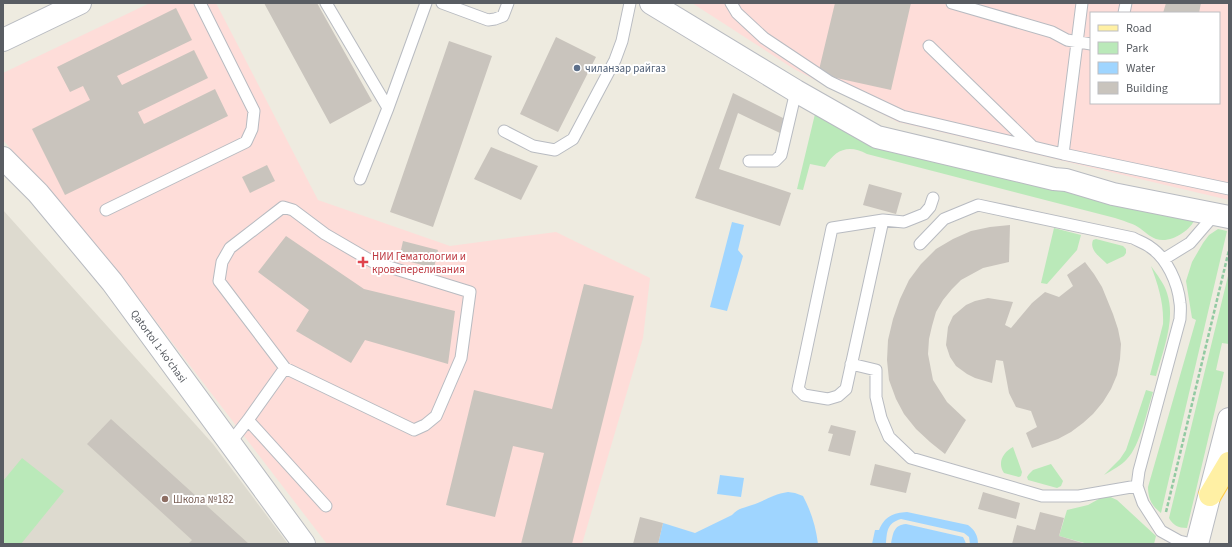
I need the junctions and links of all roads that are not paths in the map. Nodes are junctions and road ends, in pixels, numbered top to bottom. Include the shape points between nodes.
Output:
1 (80, 3) edge
2 (200, 3) edge
3 (326, 3) edge
4 (426, 3) edge
5 (442, 3) edge
6 (508, 3) edge
7 (630, 3) edge
8 (652, 3) edge
9 (731, 3) edge
10 (952, 3) edge
11 (1082, 3) edge
12 (56, 9) edge
13 (3, 40) edge
14 (1077, 42) junction
15 (1090, 44) edge
16 (929, 46) dead end
17 (796, 91) junction
18 (388, 108) junction
19 (504, 131) dead end
20 (1032, 147) junction
21 (1063, 154) junction
22 (3, 158) edge
23 (749, 161) dead end
24 (360, 178) dead end
25 (1229, 189) edge
26 (933, 198) dead end
27 (106, 210) dead end
28 (1222, 216) edge
29 (883, 220) junction
30 (920, 244) dead end
31 (1164, 259) junction
32 (851, 364) junction
33 (285, 368) junction
34 (1229, 419) edge
35 (248, 420) junction
36 (230, 442) junction
37 (1229, 463) edge
38 (1137, 486) junction
39 (1210, 495) junction
40 (326, 506) dead end
41 (304, 544) edge
42 (1192, 544) edge
43 (1198, 544) edge

1 - 12 street
2 - 27 lane via 254,111 252,129 246,142
3 - 18 lane
4 - 18 lane
5 - 6 lane via 488,20 503,16
7 - 19 lane via 615,60 573,139 555,150 533,146
8 - 17 street
9 - 20 lane via 737,13 764,38 836,85 902,116
10 - 14 lane via 1052,32
11 - 14 lane
12 - 13 street
14 - 15 lane
14 - 21 lane
16 - 20 lane
17 - 23 lane via 781,155 774,161
17 - 28 street via 877,137 1066,180 1113,194
18 - 24 lane
20 - 21 lane
21 - 25 lane
22 - 36 street, Qatortol 1-ko'chasi via 38,193 112,282
26 - 29 lane via 924,214 904,222
28 - 31 lane via 1190,243
29 - 32 lane
29 - 32 lane via 832,228 798,388 804,395 828,399 838,396 846,390
30 - 31 lane via 944,219 978,205 1133,238 1150,247
31 - 38 lane via 1177,287 1180,319
32 - 38 lane via 876,370 876,396 889,437 911,458 1042,496 1080,496
33 - 33 lane via 414,430 436,416 461,358 470,292 373,262 325,234 293,210 283,207 230,248 222,262 219,281
33 - 35 lane
34 - 39 street
35 - 36 lane
35 - 40 lane
36 - 41 street, Qatortol 1-ko'chasi
37 - 39 main road
38 - 42 lane via 1143,503 1161,531 1179,541
39 - 43 street

